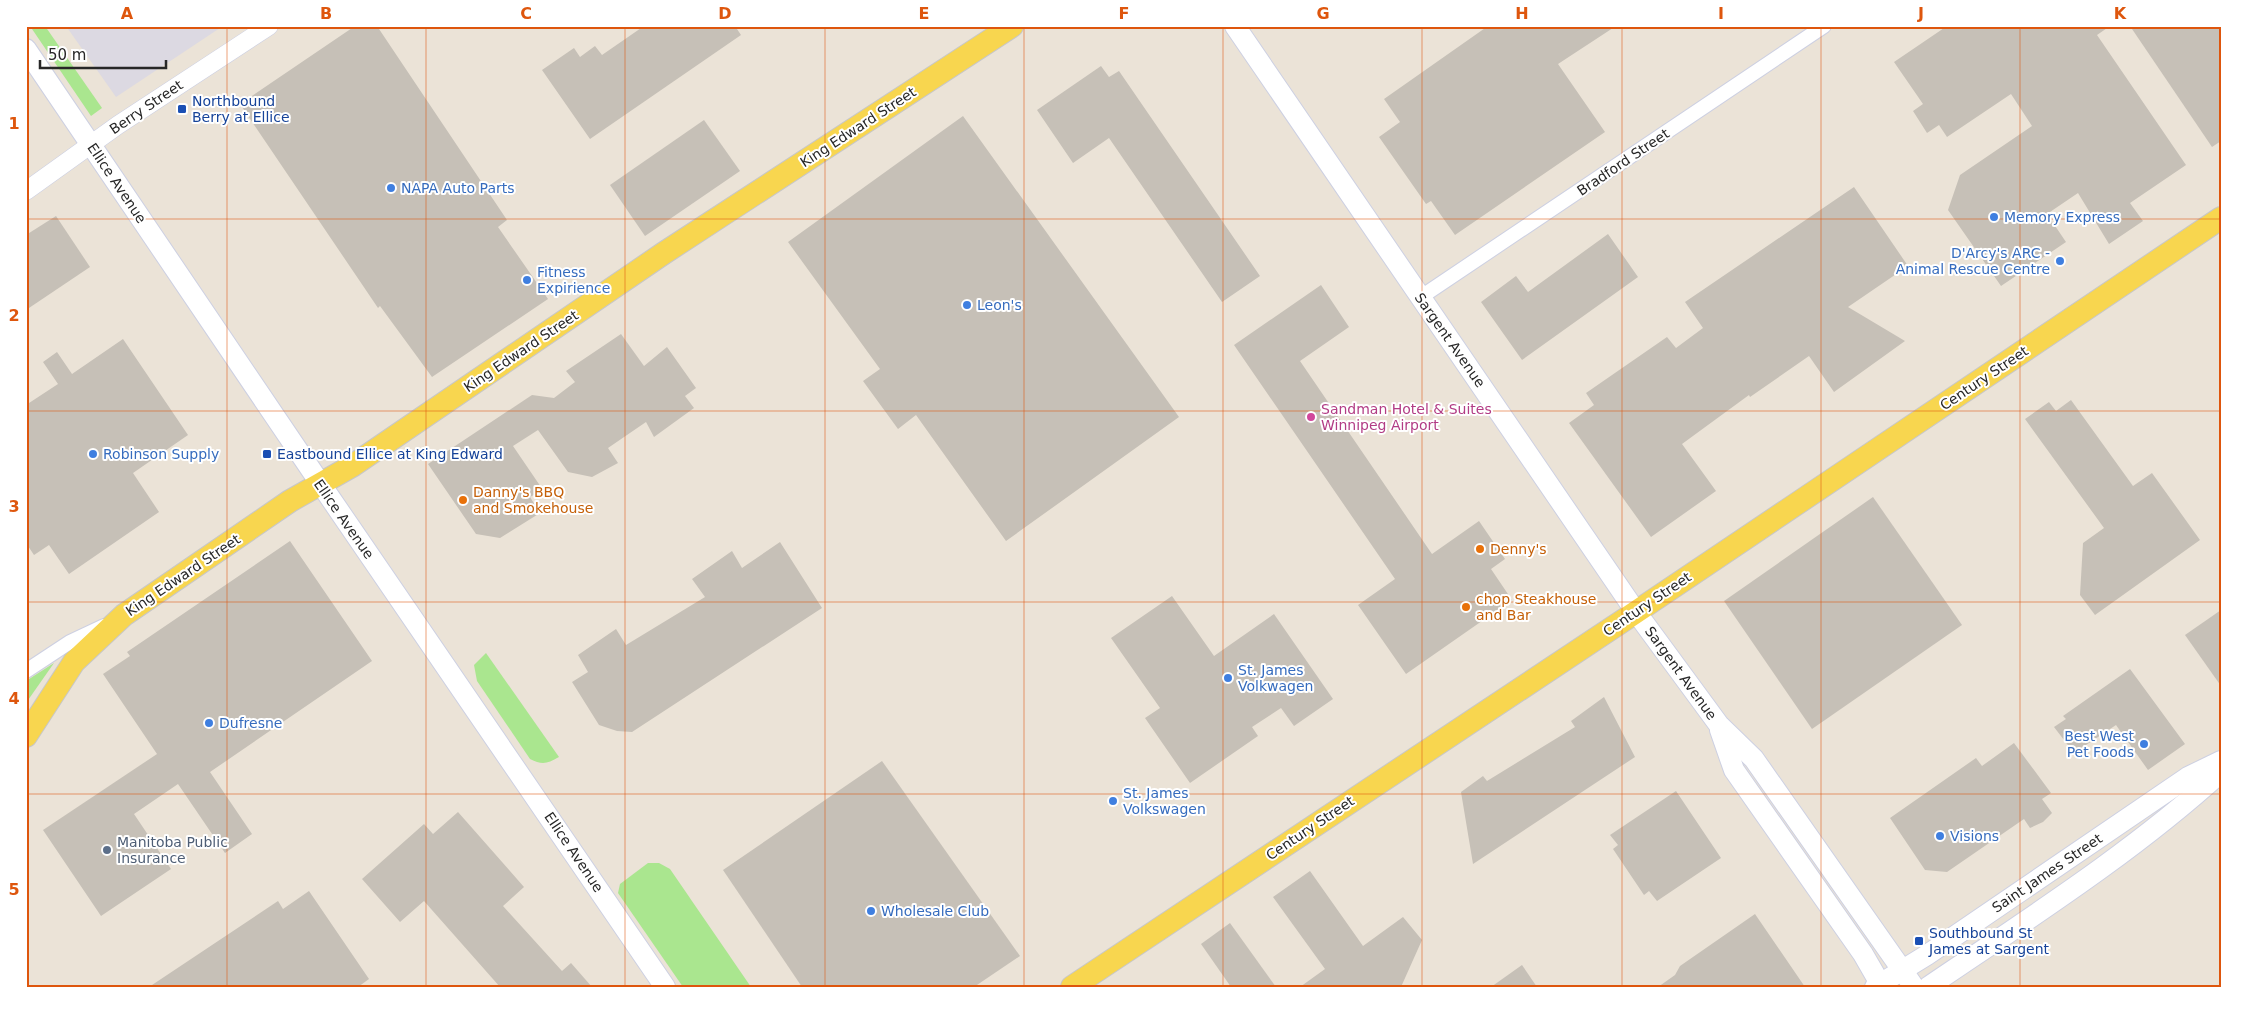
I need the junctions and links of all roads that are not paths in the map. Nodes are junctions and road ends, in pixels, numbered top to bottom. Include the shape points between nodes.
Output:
1 (269, 26) edge
2 (1012, 26) edge
3 (1235, 26) edge
4 (1824, 26) edge
5 (26, 49) edge
6 (92, 145) junction
7 (26, 191) edge
8 (2221, 218) edge
9 (1421, 297) junction
10 (320, 483) junction
11 (1636, 612) junction
12 (124, 615) junction
13 (26, 672) edge
14 (1719, 725) junction
15 (26, 736) edge
16 (2221, 761) edge
17 (2221, 772) edge
18 (1902, 970) junction
19 (1879, 986) edge
20 (665, 987) edge
21 (1072, 987) edge
22 (1914, 987) edge
23 (1928, 987) edge

1 - 6 street, Berry Street
2 - 10 main road, King Edward Street via 658,257 352,466
3 - 9 main road, Sargent Avenue
4 - 9 street, Bradford Street
5 - 6 main road, Ellice Avenue
6 - 7 street, Berry Street
6 - 10 main road, Ellice Avenue
8 - 11 main road, Century Street
9 - 11 main road, Sargent Avenue
10 - 12 main road, King Edward Street
10 - 20 main road, Ellice Avenue
11 - 14 main road, Sargent Avenue
11 - 21 main road, Century Street
12 - 13 street, King Edward Street via 70,642
12 - 15 main road via 74,662
14 - 18 main road, Sargent Avenue via 1754,759
14 - 19 main road, Sargent Avenue via 1734,770 1863,954
16 - 18 main road, Saint James Street via 2188,777
17 - 23 main road, Saint James Street via 2086,879
18 - 19 main road, Saint James Street
18 - 22 main road, Sargent Avenue

